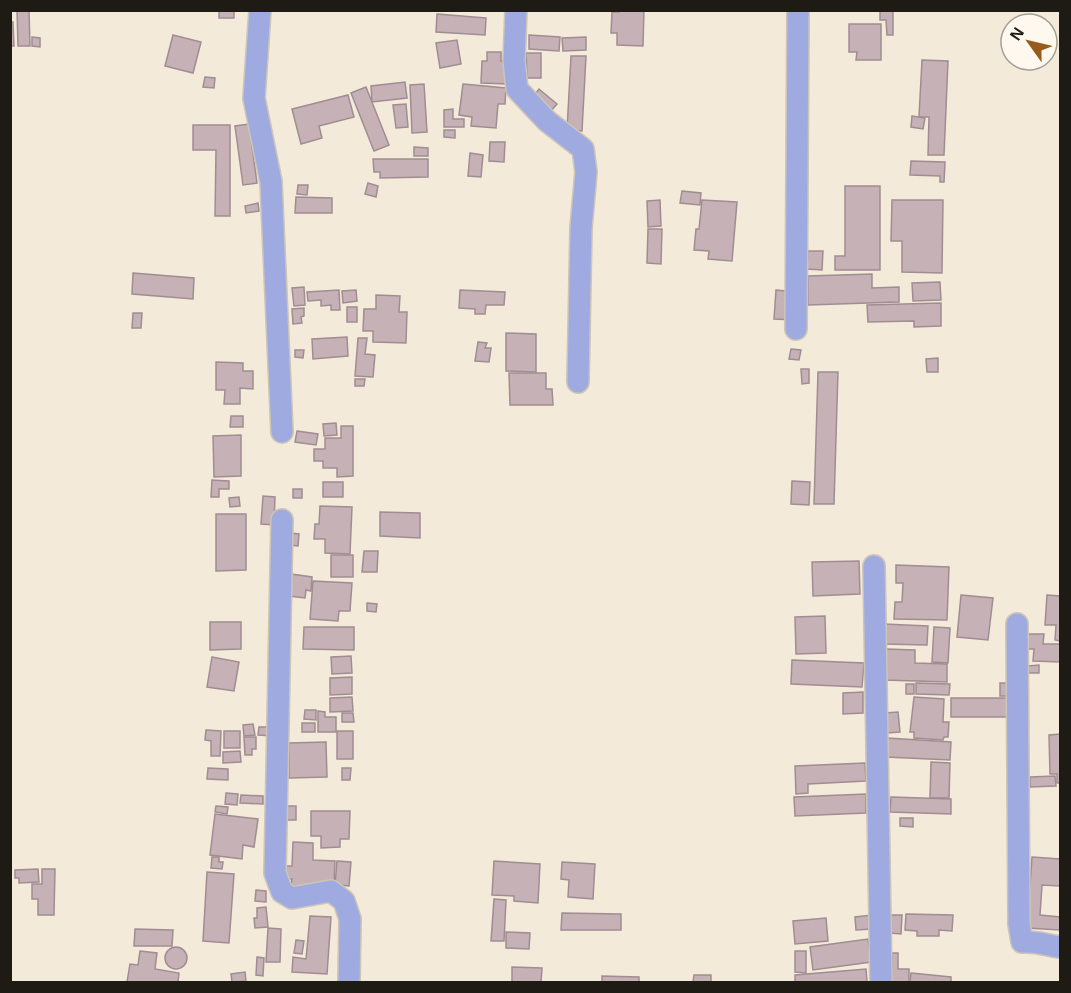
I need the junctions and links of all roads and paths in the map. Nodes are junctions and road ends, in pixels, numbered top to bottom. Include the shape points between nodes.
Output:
1 (260, 10) edge
2 (516, 10) edge
3 (798, 10) edge
4 (796, 329) dead end
5 (578, 382) dead end
6 (282, 432) dead end
7 (282, 520) dead end
8 (874, 566) dead end
9 (1017, 624) dead end
10 (1060, 947) edge
11 (349, 982) edge
12 (881, 982) edge

1 - 6 street via 254,98 271,182
2 - 5 street via 517,89 547,121 583,149 586,172
3 - 4 street
7 - 11 street via 275,873 282,892 292,898 331,891 344,901 350,919
8 - 12 street
9 - 10 street via 1019,924 1022,942 1038,941

